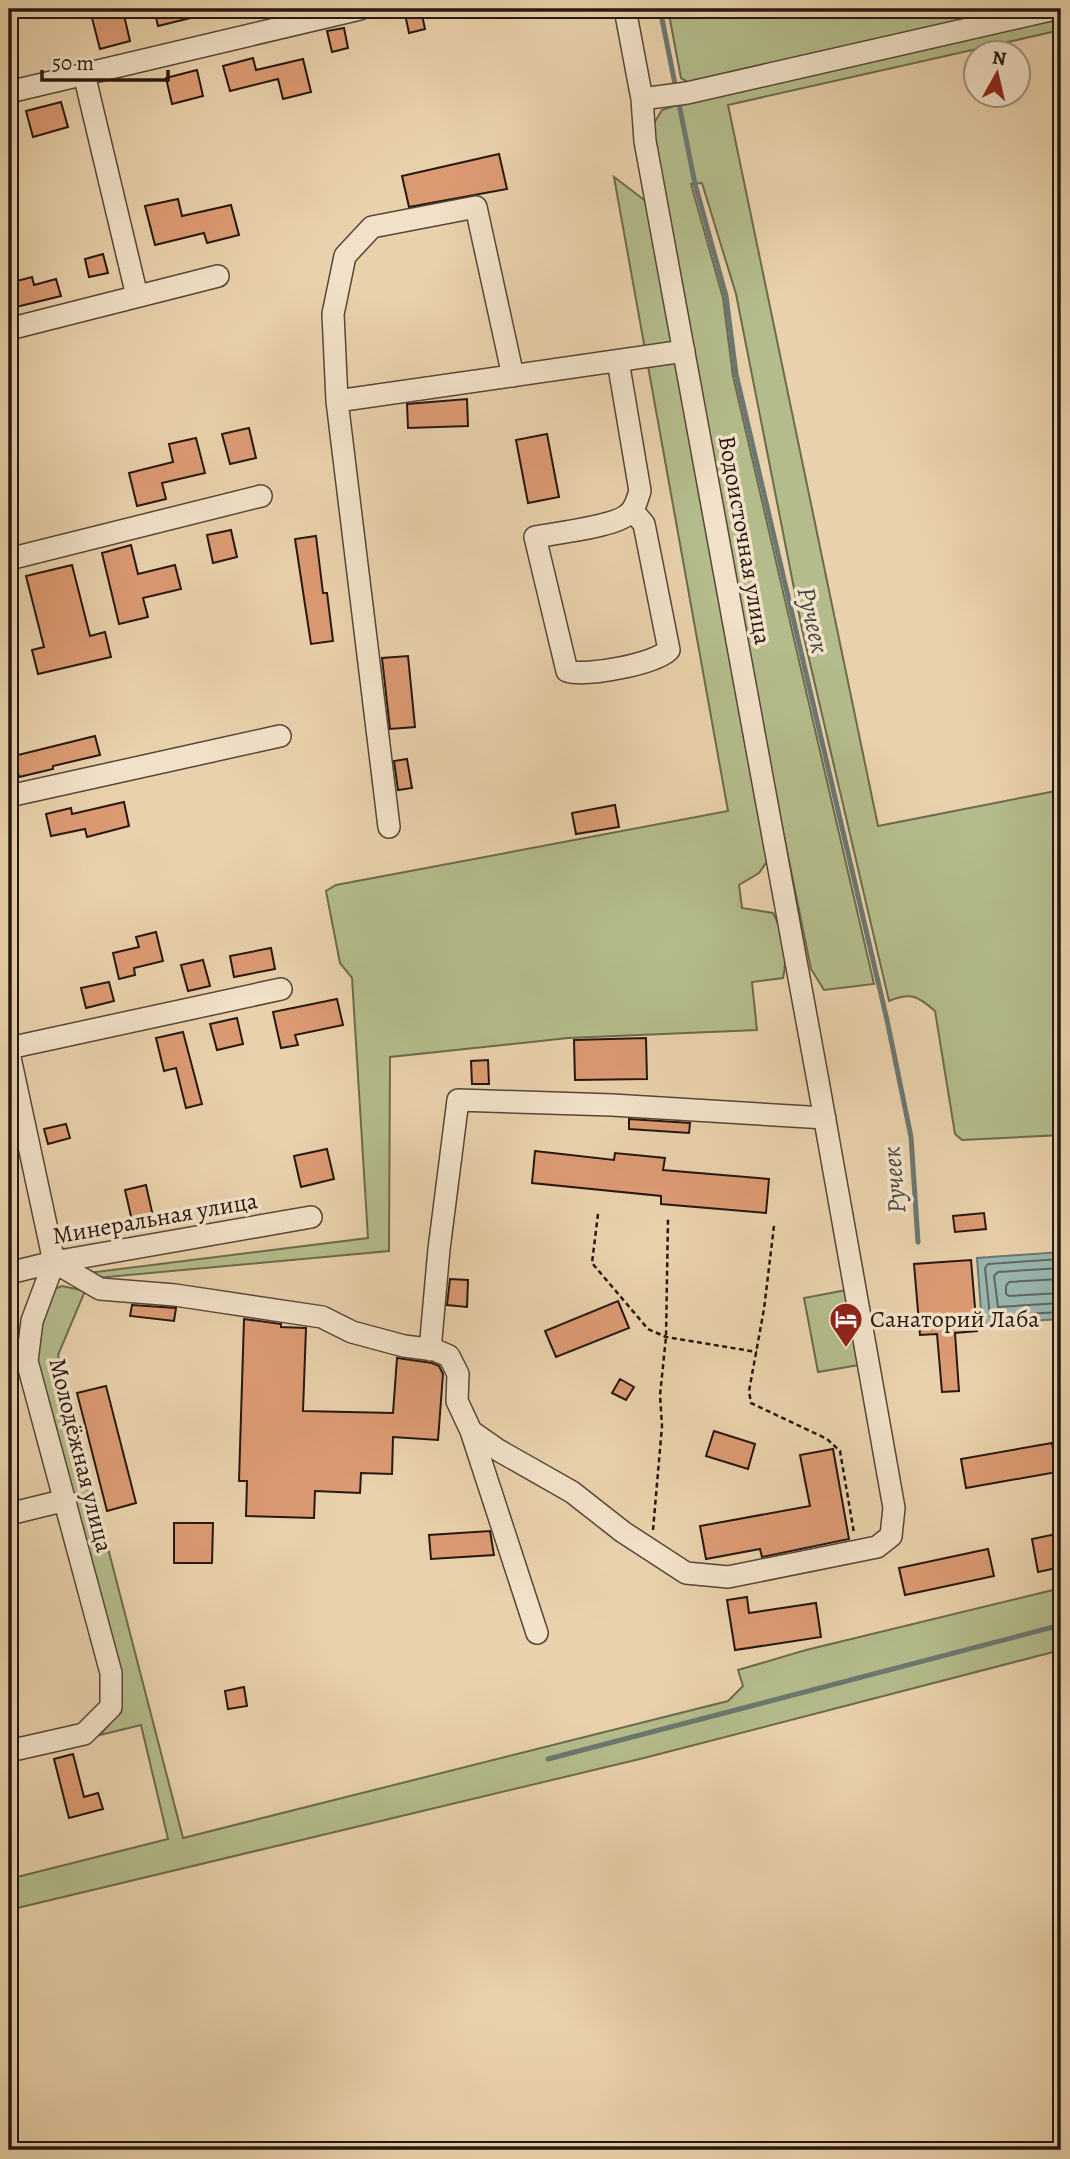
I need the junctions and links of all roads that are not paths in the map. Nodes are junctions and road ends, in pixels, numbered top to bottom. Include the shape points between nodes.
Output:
1 (360, 9) edge
2 (625, 9) edge
3 (1055, 9) edge
4 (84, 74) junction
5 (9, 92) edge
6 (651, 98) junction
7 (218, 276) dead end
8 (137, 296) junction
9 (9, 328) edge
10 (684, 351) junction
11 (618, 360) junction
12 (513, 376) junction
13 (337, 401) junction
14 (261, 496) dead end
15 (632, 510) junction
16 (9, 559) edge
17 (280, 736) dead end
18 (9, 796) edge
19 (389, 827) dead end
20 (281, 989) dead end
21 (9, 1048) edge
22 (9, 1053) edge
23 (825, 1118) junction
24 (311, 1217) dead end
25 (54, 1262) junction
26 (9, 1273) edge
27 (430, 1350) junction
28 (471, 1431) junction
29 (66, 1500) junction
30 (9, 1514) edge
31 (537, 1633) dead end
32 (9, 1751) edge

1 - 4 street
2 - 6 street, Водоисточная улица
3 - 6 street
4 - 5 street
4 - 8 street
6 - 10 street, Водоисточная улица via 645,141
7 - 8 street
8 - 9 street
10 - 11 street
10 - 23 street, Водоисточная улица
11 - 12 street
11 - 15 street via 640,491
12 - 13 street
12 - 13 street via 476,207 372,227 345,256 332,314
13 - 19 street
14 - 16 street
15 - 15 street via 610,522 534,537 567,671 577,674 615,668 663,656 669,650 644,524
17 - 18 street
20 - 21 street
22 - 25 street
23 - 27 street via 612,1104 458,1100
23 - 28 street, Водоисточная улица via 894,1508 891,1536 877,1547 728,1577 686,1573 572,1492
24 - 25 street, Минеральная улица
25 - 26 street, Минеральная улица
25 - 27 street via 100,1289 322,1317 352,1332
25 - 29 street, Молодёжная улица via 32,1321 27,1361
27 - 28 street via 449,1356 458,1374 457,1401
28 - 31 street
29 - 30 street
29 - 32 street, Молодёжная улица via 111,1673 111,1707 84,1734

